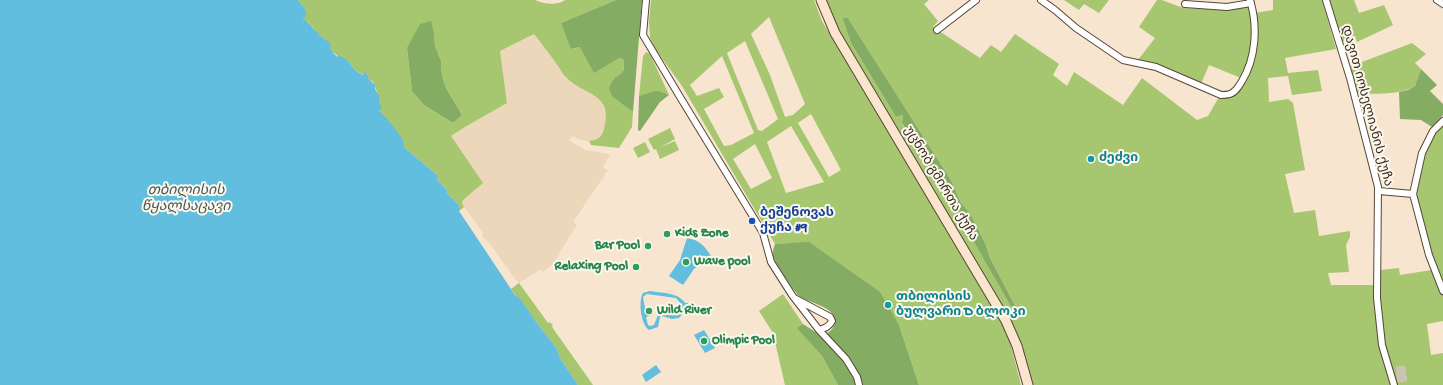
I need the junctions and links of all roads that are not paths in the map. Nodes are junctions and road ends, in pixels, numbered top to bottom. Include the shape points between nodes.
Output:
1 (646, 0) edge
2 (821, 0) edge
3 (976, 0) edge
4 (1041, 0) edge
5 (1326, 0) edge
6 (1437, 0) edge
7 (1251, 2) edge
8 (1185, 4) dead end
9 (1443, 4) edge
10 (937, 30) dead end
11 (1443, 120) edge
12 (1379, 191) junction
13 (1412, 194) junction
14 (1443, 291) edge
15 (794, 298) junction
16 (819, 330) junction
17 (859, 385) edge
18 (1028, 385) edge
19 (1394, 385) edge

1 - 15 street via 643,35 756,220 772,262
2 - 18 main road, უცნობ გმირთა ქუჩა via 838,39 1006,321 1017,346
3 - 10 street
4 - 7 street via 1123,60 1156,67 1220,95 1229,95 1238,87 1252,55 1255,40
5 - 12 street, დავით იოსელიანის ქუჩა via 1350,78
6 - 9 street
7 - 8 street via 1227,7
11 - 13 street via 1433,131 1422,153
12 - 13 street
12 - 19 street, დავით იოსელიანის ქუჩა via 1377,298 1382,345
13 - 14 street via 1429,255
15 - 16 street
15 - 16 street via 830,317 830,325
16 - 17 street via 846,358

